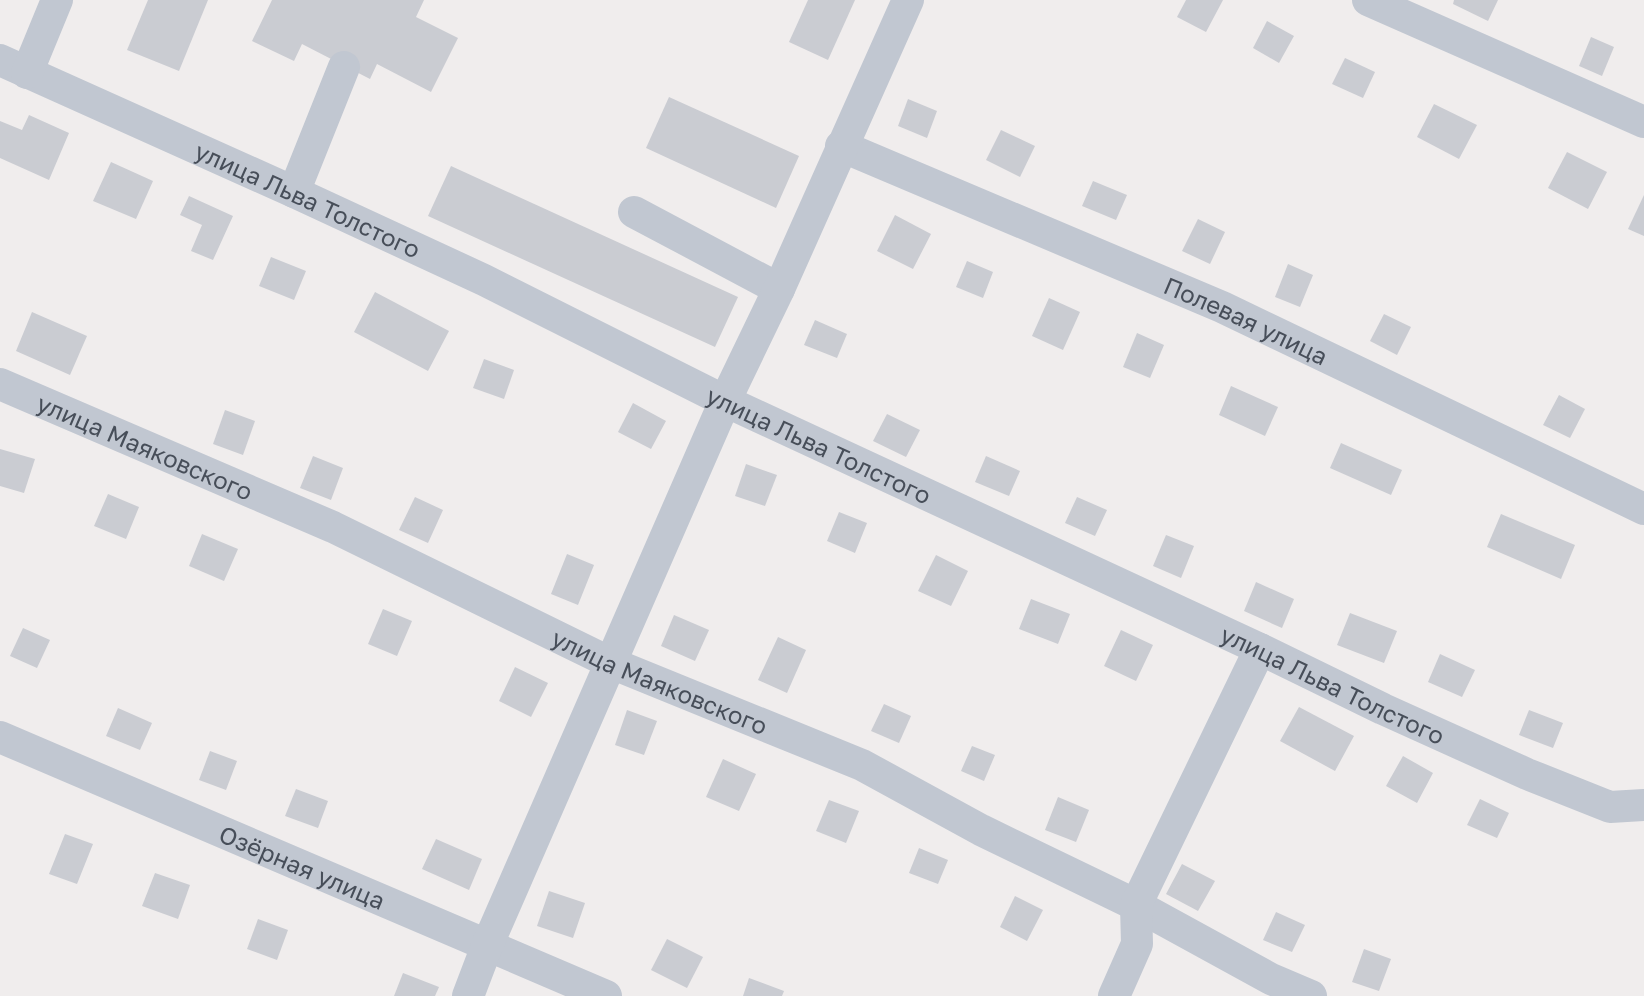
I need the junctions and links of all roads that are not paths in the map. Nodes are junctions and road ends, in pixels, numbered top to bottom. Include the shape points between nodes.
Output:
1 (57, 0) edge
2 (908, 0) edge
3 (1368, 0) edge
4 (14, 66) edge
5 (344, 67) dead end
6 (1644, 122) edge
7 (841, 146) junction
8 (294, 192) junction
9 (634, 212) dead end
10 (779, 289) junction
11 (0, 384) edge
12 (725, 401) junction
13 (1644, 509) edge
14 (1260, 649) junction
15 (611, 663) junction
16 (0, 737) edge
17 (1644, 805) edge
18 (1136, 905) junction
19 (487, 946) junction
20 (468, 996) edge
21 (606, 996) edge
22 (1114, 996) edge
23 (1311, 996) edge

1 - 4 street
2 - 7 street
3 - 6 street
4 - 8 street, улица Льва Толстого
5 - 8 street
7 - 10 street
7 - 13 street, Полевая улица via 1223,307
8 - 12 street, улица Льва Толстого via 484,280
9 - 10 street
10 - 12 street
11 - 15 street, улица Маяковского via 333,527
12 - 14 street, улица Льва Толстого
12 - 15 street
14 - 17 street, улица Льва Толстого via 1527,774 1610,807
14 - 18 street
15 - 18 street, улица Маяковского via 862,765 981,831
15 - 19 street
16 - 19 street, Озёрная улица
18 - 22 street via 1137,944
18 - 23 street, улица Маяковского
19 - 20 street
19 - 21 street, Озёрная улица

